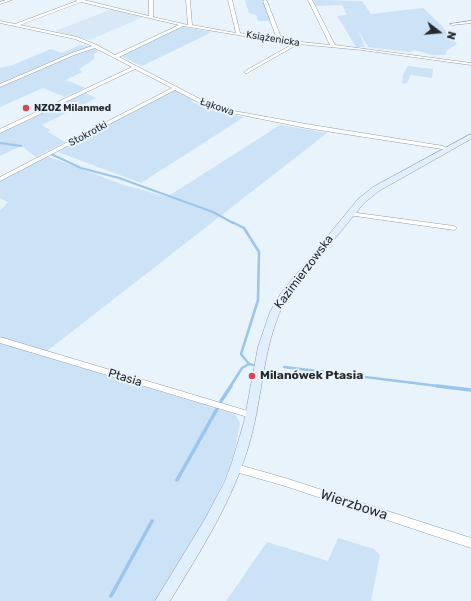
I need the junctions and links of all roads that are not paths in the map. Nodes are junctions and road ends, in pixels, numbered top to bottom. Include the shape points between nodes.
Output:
1 (10, 0) edge
2 (80, 0) edge
3 (151, 0) edge
4 (188, 0) edge
5 (230, 0) edge
6 (310, 0) edge
7 (265, 1) edge
8 (0, 4) edge
9 (151, 18) junction
10 (0, 22) edge
11 (471, 22) edge
12 (183, 24) junction
13 (452, 24) dead end
14 (16, 26) junction
15 (190, 26) junction
16 (238, 33) junction
17 (280, 41) junction
18 (298, 43) junction
19 (96, 46) junction
20 (333, 46) junction
21 (117, 56) junction
22 (471, 64) edge
23 (135, 67) junction
24 (247, 72) dead end
25 (0, 86) edge
26 (175, 88) junction
27 (0, 131) edge
28 (471, 136) edge
29 (447, 150) junction
30 (0, 179) edge
31 (350, 214) junction
32 (454, 228) dead end
33 (0, 340) edge
34 (251, 416) junction
35 (236, 468) junction
36 (471, 543) edge
37 (162, 601) edge

1 - 8 street
2 - 9 street, Książenicka
2 - 14 street
3 - 9 street
4 - 15 street
5 - 16 street
6 - 20 street
7 - 17 street
9 - 12 street, Książenicka
10 - 14 street, Łąkowa
11 - 13 street
12 - 15 street, Książenicka
12 - 21 street
14 - 19 street, Łąkowa via 76,38
15 - 16 street, Książenicka
16 - 17 street, Książenicka
17 - 18 street, Książenicka
18 - 20 street, Książenicka
18 - 24 street
19 - 21 street, Łąkowa
19 - 25 street
20 - 22 street, Książenicka
21 - 23 street, Łąkowa
23 - 26 street, Łąkowa
23 - 27 street
26 - 29 street, Łąkowa via 198,100 234,113
26 - 30 street, Stokrotki
28 - 29 street, Kazimierzowska
29 - 31 street, Kazimierzowska via 376,190 361,201
31 - 32 street
31 - 34 street, Kazimierzowska via 284,295 272,316 264,343
33 - 34 street, Ptasia
34 - 35 street, Kazimierzowska
35 - 36 street, Wierzbowa
35 - 37 street, Kazimierzowska via 212,518

